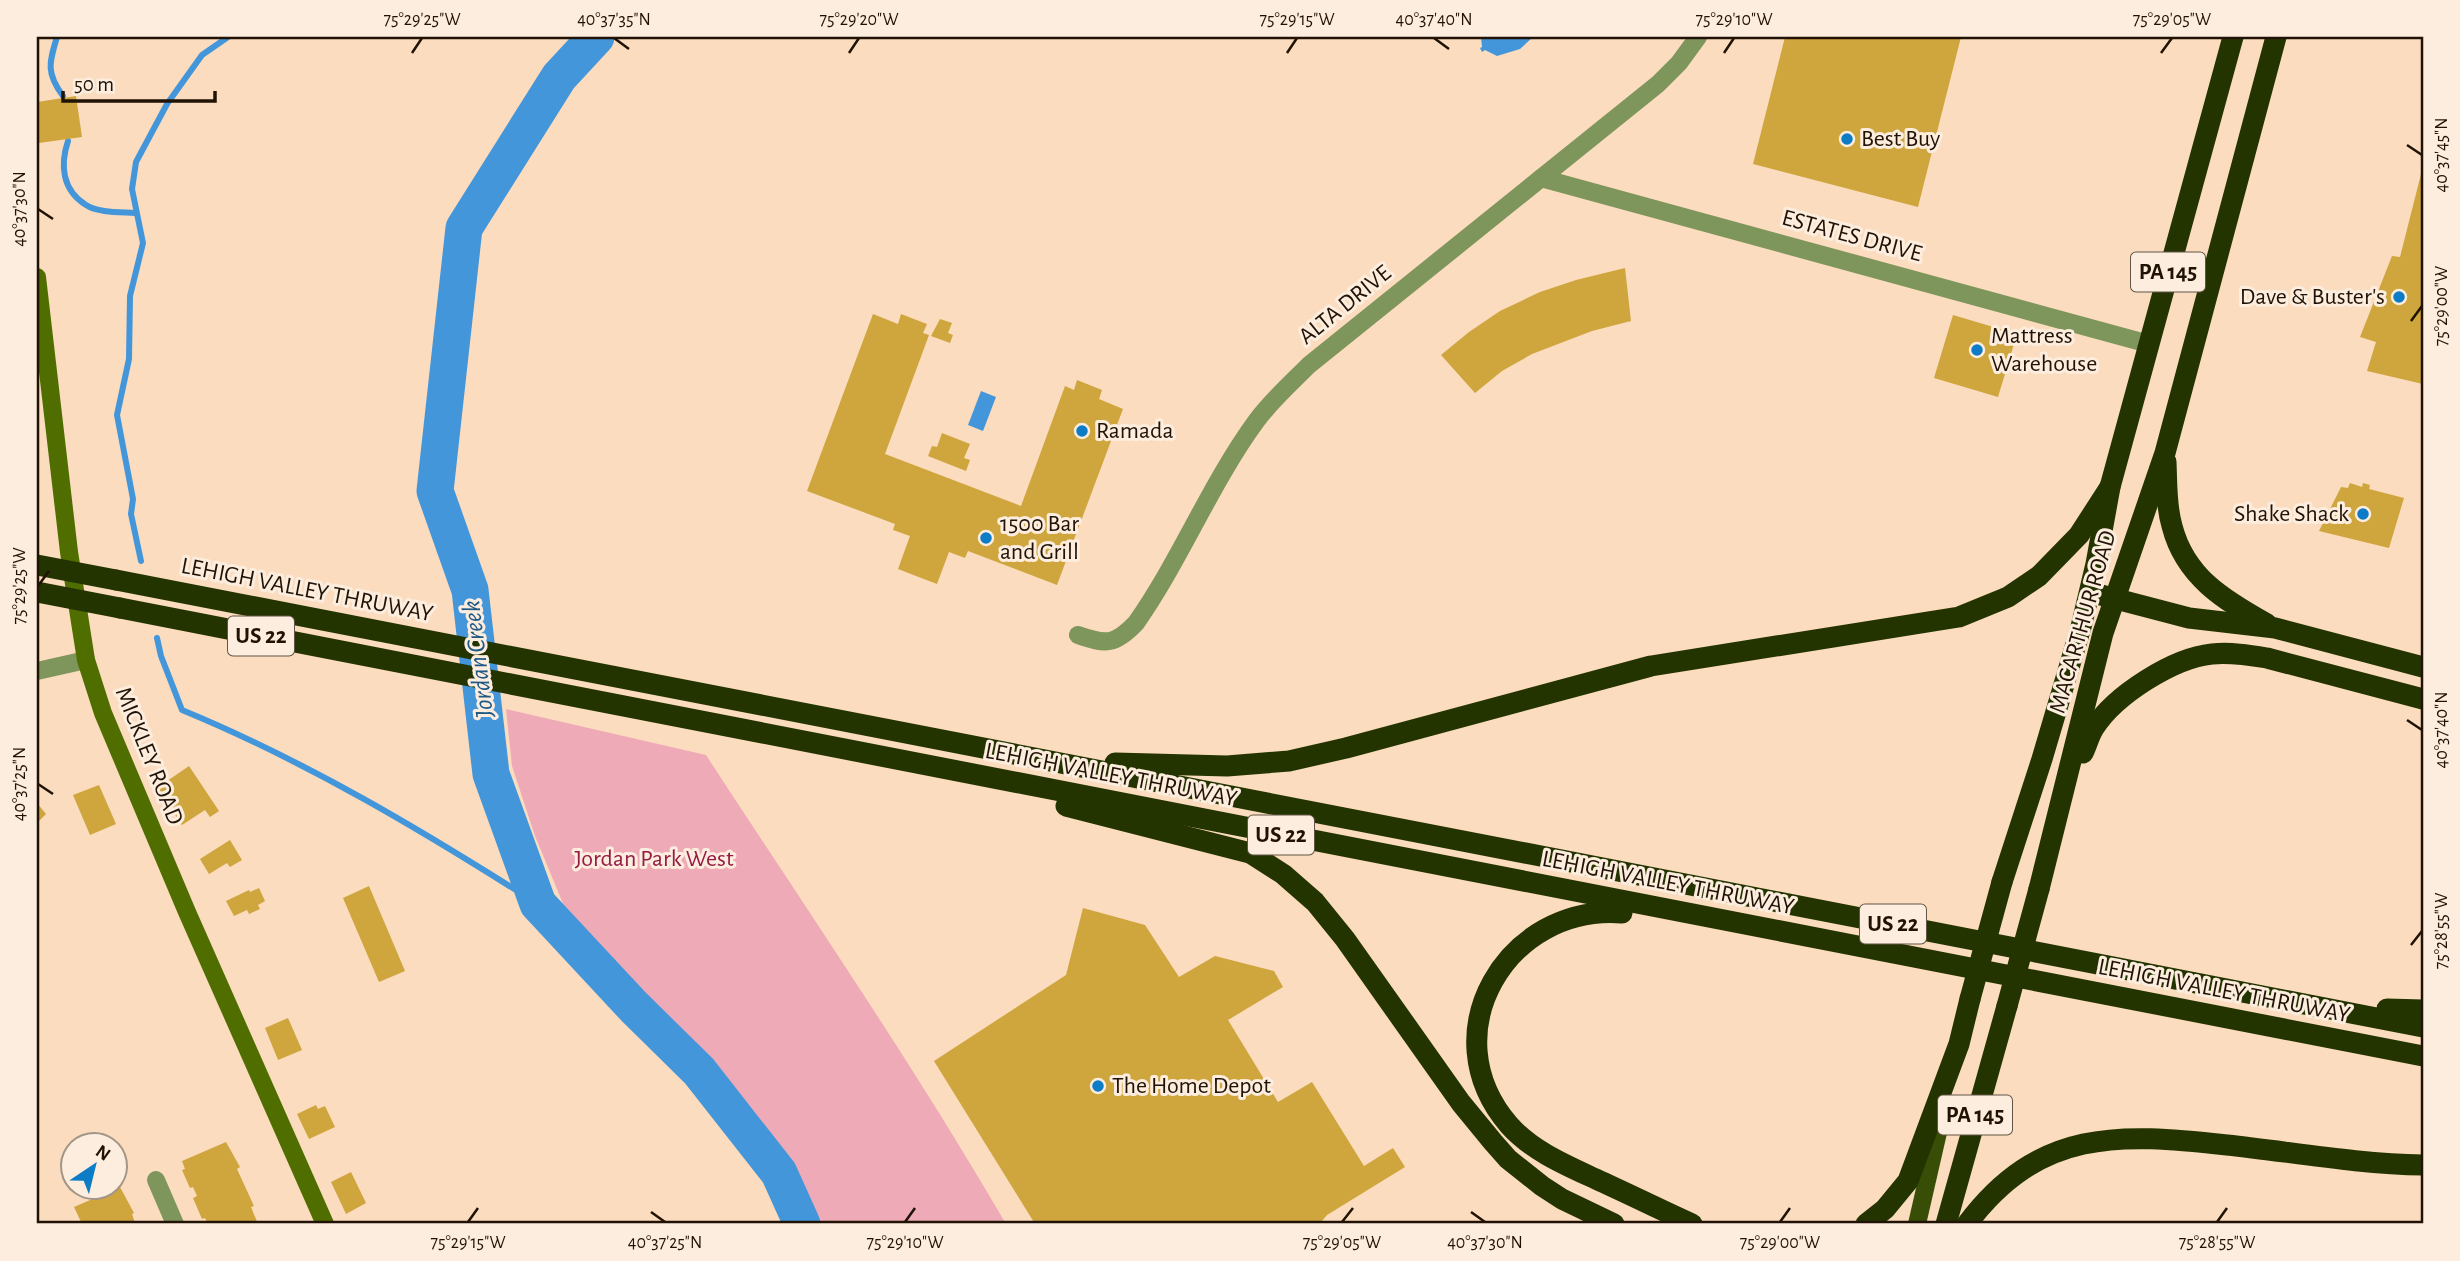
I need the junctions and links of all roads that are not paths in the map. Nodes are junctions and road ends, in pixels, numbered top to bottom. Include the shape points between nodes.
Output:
1 (1698, 37) edge
2 (2233, 37) edge
3 (2276, 37) edge
4 (1541, 177) junction
5 (37, 277) edge
6 (2149, 344) junction
7 (2165, 453) junction
8 (2110, 487) junction
9 (37, 565) edge
10 (37, 592) edge
11 (2089, 592) junction
12 (2114, 598) junction
13 (2274, 628) junction
14 (1078, 635) dead end
15 (86, 660) junction
16 (2423, 667) edge
17 (37, 671) edge
18 (2423, 699) edge
19 (847, 750) junction
20 (1054, 761) junction
21 (2055, 820) junction
22 (1715, 920) junction
23 (2331, 1009) junction
24 (2423, 1010) edge
25 (2423, 1027) edge
26 (1959, 1044) junction
27 (2423, 1056) edge
28 (2423, 1164) edge
29 (156, 1180) dead end
30 (175, 1224) edge
31 (325, 1224) edge
32 (1614, 1224) edge
33 (1692, 1224) edge
34 (1866, 1224) edge
35 (1917, 1224) edge
36 (1946, 1224) edge
37 (1967, 1224) edge

1 - 4 street, ALTA DRIVE via 1658,84
2 - 6 highway, MACARTHUR ROAD / PA 145
3 - 7 highway, MACARTHUR ROAD / PA 145
4 - 6 street, ESTATES DRIVE
4 - 14 street, ALTA DRIVE via 1280,393 1239,448 1148,606 1124,636 1105,642
5 - 15 street, MICKLEY ROAD
6 - 8 highway, MACARTHUR ROAD / PA 145
7 - 12 highway, MACARTHUR ROAD / PA 145
7 - 13 highway via 2172,526 2186,559 2209,588
8 - 11 highway, MACARTHUR ROAD / PA 145
8 - 20 highway via 2078,535 2039,576 1992,606 1959,617 1651,666 1289,761 1227,766
9 - 20 highway, LEHIGH VALLEY THRUWAY / US 22, bridge
10 - 19 highway, LEHIGH VALLEY THRUWAY / US 22, bridge
11 - 12 highway
11 - 26 highway, MACARTHUR ROAD / PA 145, bridge
12 - 13 highway via 2189,618
12 - 21 highway, MACARTHUR ROAD / PA 145
13 - 16 highway
15 - 17 street
15 - 31 street, MICKLEY ROAD via 103,713 187,912
18 - 21 highway via 2247,655 2212,654 2184,661 2140,685 2094,728
19 - 22 highway, LEHIGH VALLEY THRUWAY / US 22
19 - 32 highway via 1250,853 1267,863 1330,919 1461,1103 1508,1159 1562,1199
20 - 23 highway, LEHIGH VALLEY THRUWAY / US 22
21 - 36 highway, MACARTHUR ROAD / PA 145, bridge
22 - 27 highway, LEHIGH VALLEY THRUWAY / US 22
22 - 33 highway via 1599,911 1555,923 1518,948 1500,971 1481,1012 1476,1038 1487,1091 1502,1117 1522,1137 1560,1162
23 - 24 highway
23 - 25 highway, LEHIGH VALLEY THRUWAY / US 22
26 - 34 highway via 1908,1181
26 - 35 main road, MACARTHUR ROAD / PA 145
28 - 37 highway via 2172,1139 2102,1139 2036,1162 1999,1189
29 - 30 street

